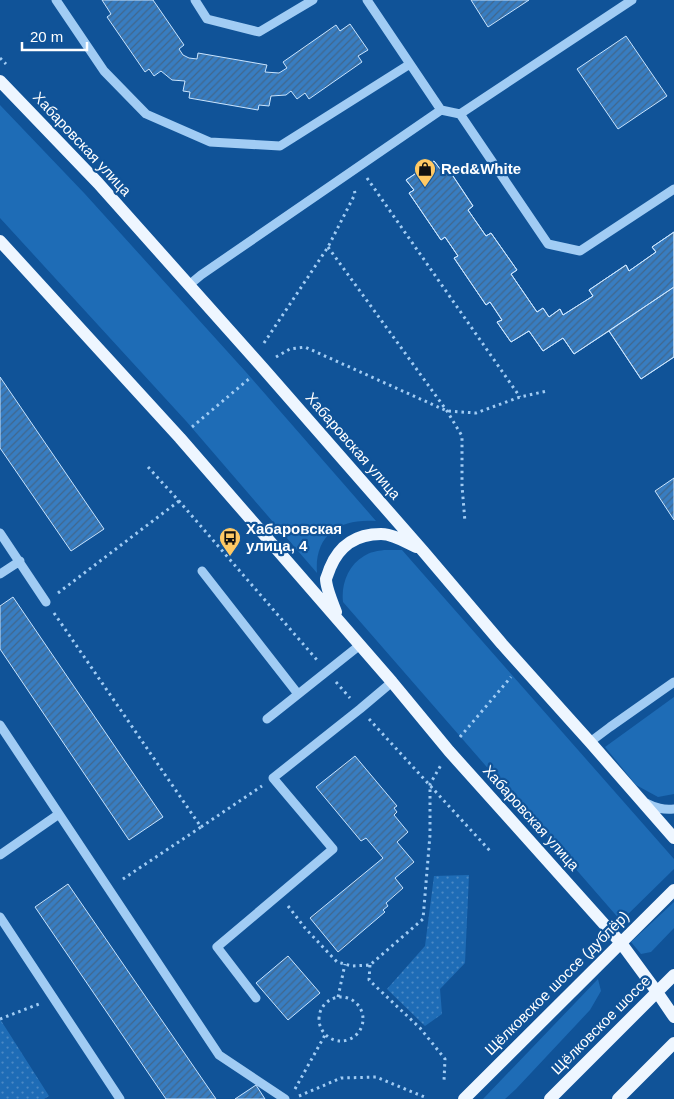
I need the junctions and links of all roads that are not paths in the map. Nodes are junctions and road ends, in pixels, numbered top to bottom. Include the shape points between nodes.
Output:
1 (56, 0) edge
2 (195, 0) edge
3 (313, 0) edge
4 (367, 0) edge
5 (632, 0) edge
6 (410, 64) junction
7 (0, 81) edge
8 (441, 110) junction
9 (460, 114) junction
10 (674, 189) edge
11 (0, 241) edge
12 (189, 285) junction
13 (0, 533) edge
14 (423, 550) junction
15 (20, 561) junction
16 (202, 571) dead end
17 (0, 574) edge
18 (46, 602) road end
19 (342, 624) junction
20 (360, 645) junction
21 (392, 682) junction
22 (674, 682) edge
23 (298, 694) junction
24 (267, 719) dead end
25 (0, 725) edge
26 (590, 742) junction
27 (641, 800) junction
28 (674, 809) edge
29 (59, 814) junction
30 (674, 838) edge
31 (0, 855) edge
32 (674, 890) edge
33 (0, 917) edge
34 (621, 943) junction
35 (674, 975) edge
36 (657, 992) junction
37 (256, 998) dead end
38 (674, 1017) edge
39 (674, 1043) edge
40 (120, 1099) edge
41 (285, 1099) edge
42 (464, 1099) edge
43 (550, 1099) edge
44 (618, 1099) edge

1 - 6 street via 104,71 146,114 210,142 280,146
2 - 3 street via 208,19 259,32
4 - 6 street
5 - 9 street
6 - 8 street
7 - 12 main road, Хабаровская улица via 98,183
8 - 9 street
8 - 12 street
9 - 10 street via 548,244 580,252
11 - 19 main road, Хабаровская улица via 180,438
12 - 14 main road, Хабаровская улица
13 - 15 street
14 - 19 main road via 382,534 363,536 346,545 334,559 326,578 331,600
14 - 26 main road, Хабаровская улица
15 - 17 street
15 - 18 street
16 - 23 street
19 - 20 main road, Хабаровская улица
20 - 21 main road, Хабаровская улица
20 - 23 street
21 - 34 main road, Хабаровская улица via 449,751
21 - 37 street via 273,778 333,849 217,947
22 - 26 street
23 - 24 street
25 - 29 street
26 - 27 main road, Хабаровская улица
27 - 28 street via 664,810
27 - 30 main road, Хабаровская улица
29 - 31 street
29 - 41 street via 219,1055
32 - 34 main road, Щёлковское шоссе (дублёр)
33 - 40 street
34 - 36 main road, Хабаровская улица
34 - 42 main road, Щёлковское шоссе (дублёр)
35 - 36 main road, Щёлковское шоссе
36 - 38 main road, Хабаровская улица
36 - 43 main road, Щёлковское шоссе
39 - 44 main road

